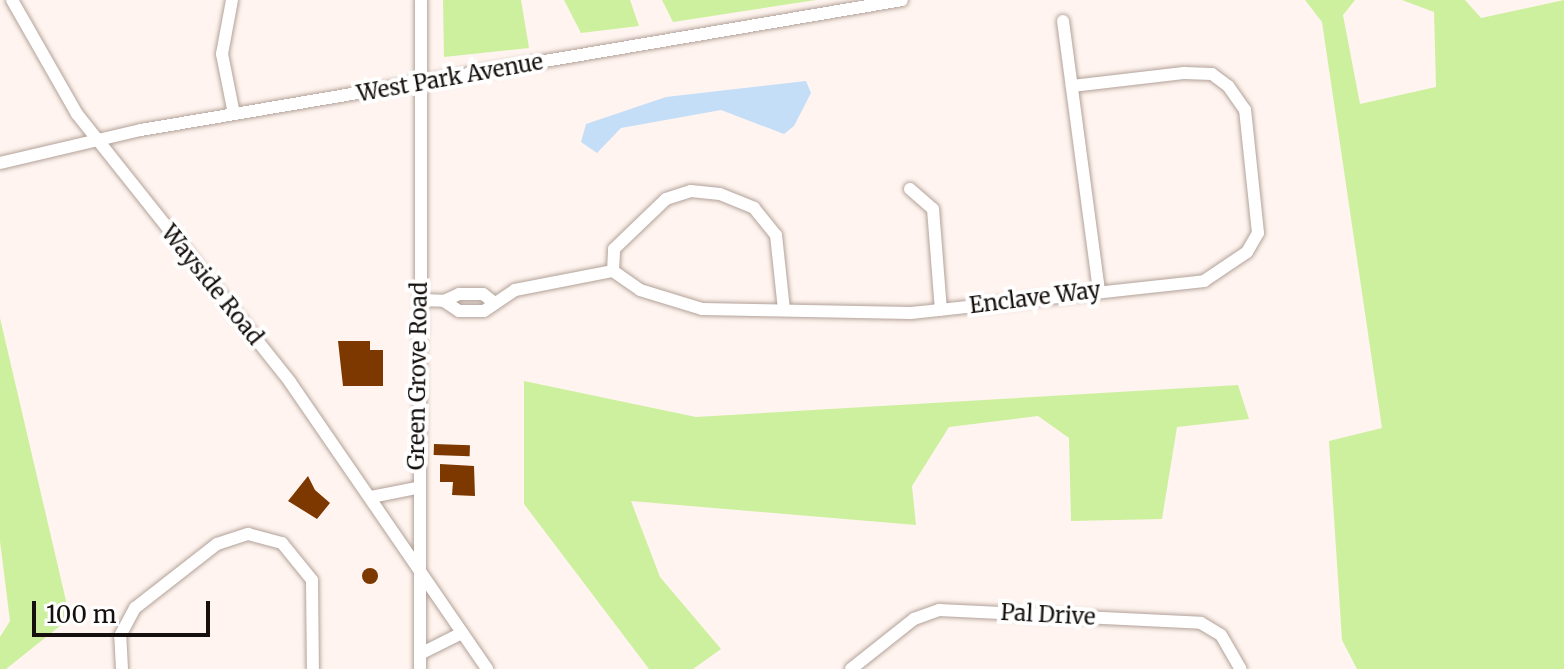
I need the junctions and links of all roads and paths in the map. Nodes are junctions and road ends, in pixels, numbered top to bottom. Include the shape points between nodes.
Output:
1 (12, 0) edge
2 (232, 0) edge
3 (421, 0) edge
4 (902, 0) edge
5 (1063, 21) dead end
6 (421, 84) junction
7 (1072, 86) junction
8 (234, 114) junction
9 (96, 140) junction
10 (0, 163) edge
11 (910, 189) dead end
12 (613, 271) junction
13 (1099, 290) junction
14 (420, 300) junction
15 (784, 310) junction
16 (941, 310) junction
17 (417, 488) junction
18 (371, 497) junction
19 (418, 567) junction
20 (462, 633) junction
21 (420, 654) junction
22 (122, 669) edge
23 (313, 669) edge
24 (420, 669) edge
25 (487, 669) edge
26 (851, 669) edge
27 (1241, 669) edge

1 - 9 street, Wayside Road
2 - 8 street via 222,54
3 - 6 street, Green Grove Road
4 - 6 street, West Park Avenue
5 - 7 street
6 - 8 street, West Park Avenue
6 - 14 street, Green Grove Road
7 - 13 street
7 - 13 street, Enclave Way via 1212,74 1245,110 1258,233 1247,252 1204,281
8 - 9 street, West Park Avenue
9 - 10 street, West Park Avenue
9 - 18 street, Wayside Road via 290,382
11 - 16 street via 933,209
12 - 14 street via 515,290 484,311 459,311 444,301
12 - 15 street, Enclave Way via 640,290 702,309
12 - 15 street via 614,249 666,199 691,191 720,194 754,208 776,235
13 - 16 street, Enclave Way
14 - 17 street, Green Grove Road
15 - 16 street, Enclave Way
17 - 18 street
17 - 19 street, Green Grove Road
18 - 19 street, Wayside Road
19 - 20 street, Wayside Road
19 - 21 street, Green Grove Road
20 - 21 street
20 - 25 street, Wayside Road
21 - 24 street, Green Grove Road
22 - 23 street via 120,636 135,608 217,544 248,534 282,543 312,580
26 - 27 street, Pal Drive via 914,619 939,610 1201,623 1221,635

